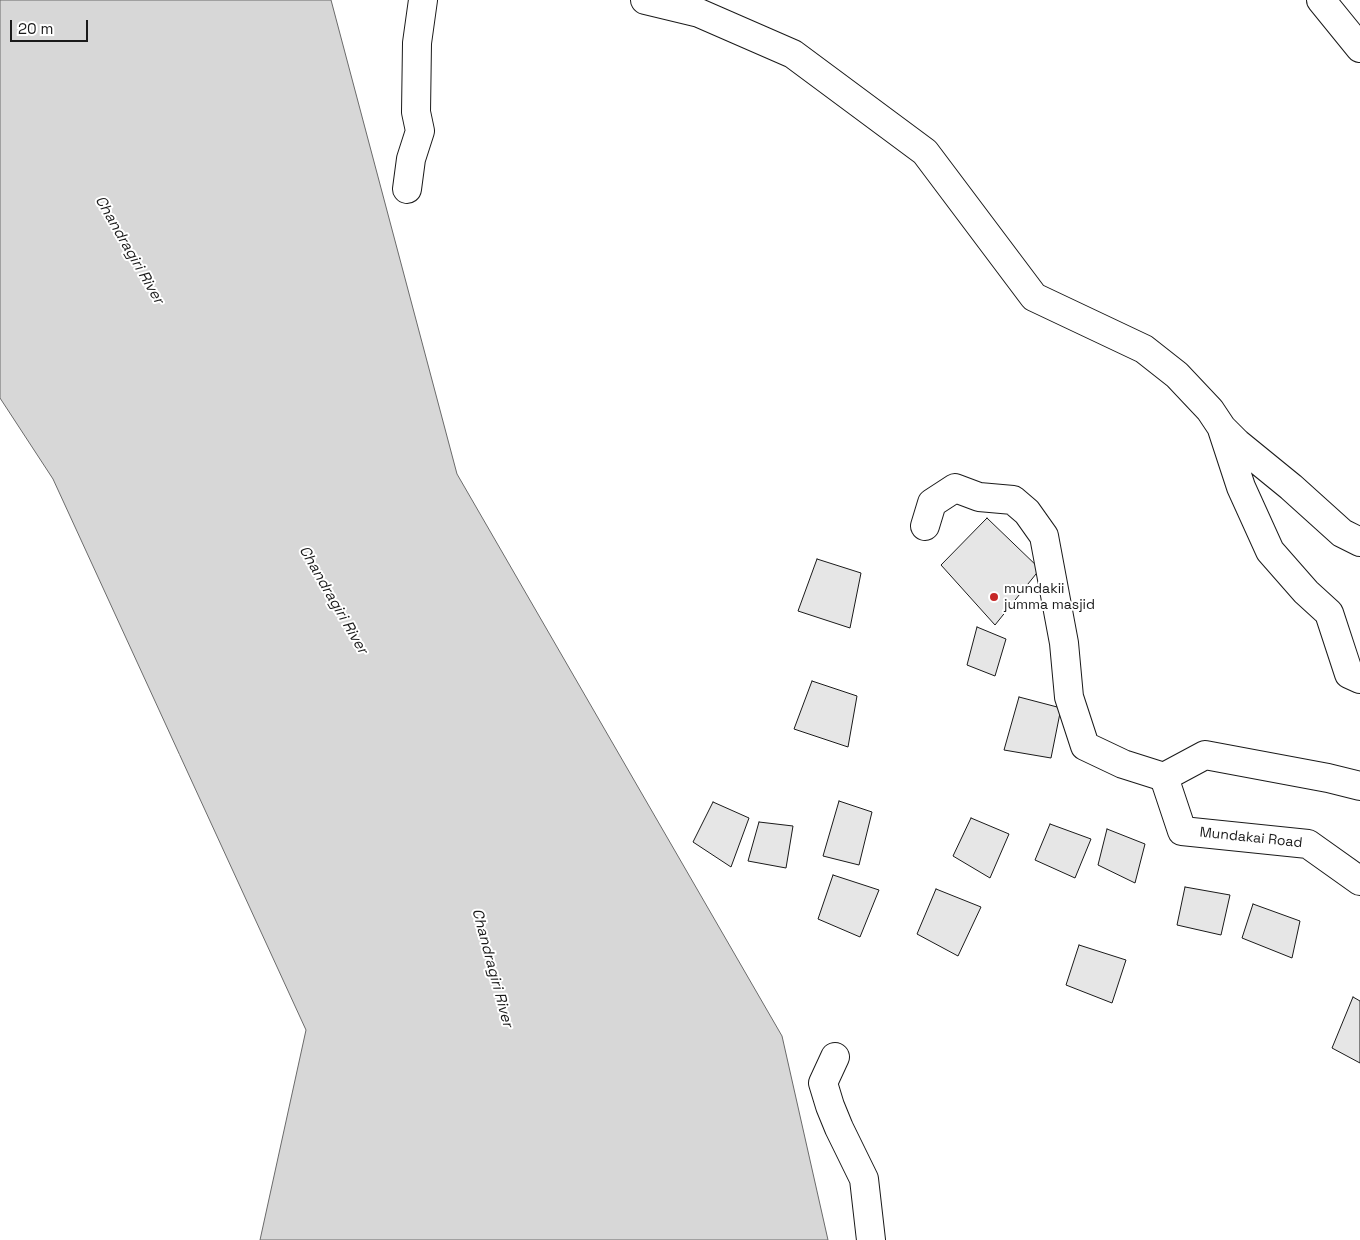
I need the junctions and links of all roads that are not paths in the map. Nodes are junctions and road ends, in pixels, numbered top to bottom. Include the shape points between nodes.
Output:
1 (423, 0) edge
2 (645, 0) edge
3 (1321, 0) edge
4 (1360, 48) edge
5 (407, 189) dead end
6 (1222, 428) junction
7 (925, 526) dead end
8 (1360, 542) edge
9 (1360, 679) edge
10 (1164, 777) junction
11 (1360, 786) edge
12 (1360, 880) edge
13 (835, 1057) dead end
14 (871, 1240) edge

1 - 5 street via 417,43 416,112 420,131 411,159
2 - 6 street via 699,13 793,54 918,146 1034,297 1144,349 1177,374
3 - 4 street
6 - 8 street via 1342,533
6 - 9 street via 1241,487 1270,551 1329,613 1349,674
7 - 10 street via 932,503 955,488 980,497 1013,500 1027,512 1044,536 1064,643 1070,697 1086,746 1123,764
10 - 11 street via 1205,755
10 - 12 street, Mundakai Road via 1182,831 1308,844
13 - 14 street via 823,1083 830,1106 864,1179

